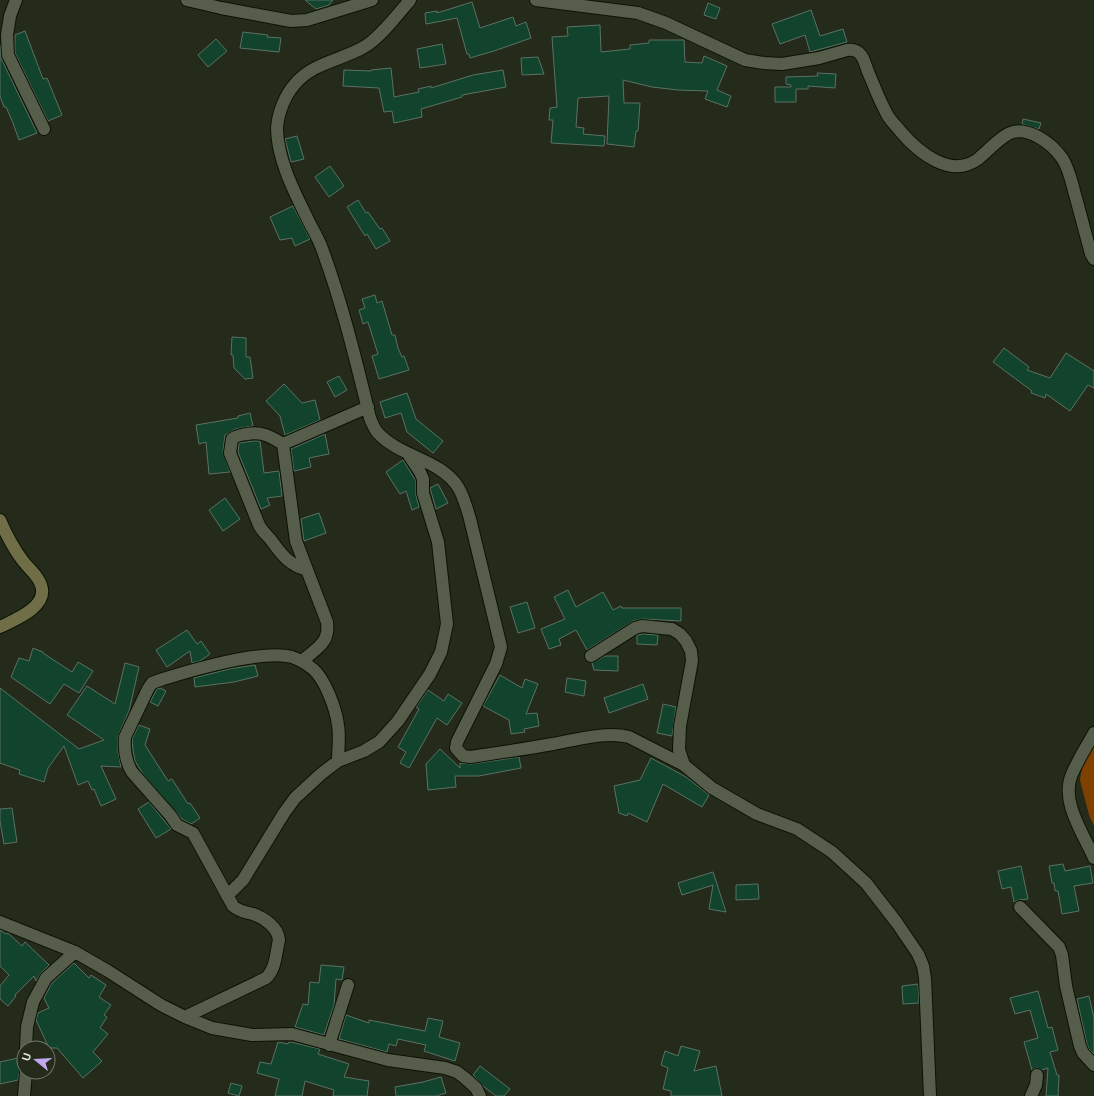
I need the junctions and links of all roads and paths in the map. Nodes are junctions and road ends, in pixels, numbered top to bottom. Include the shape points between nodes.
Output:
1 (16, 0) edge
2 (187, 0) edge
3 (372, 0) edge
4 (410, 0) edge
5 (536, 0) edge
6 (244, 6) edge
7 (44, 129) dead end
8 (1094, 259) edge
9 (368, 407) junction
10 (283, 444) junction
11 (408, 454) junction
12 (0, 520) edge
13 (307, 570) junction
14 (0, 627) edge
15 (590, 656) dead end
16 (302, 661) junction
17 (1094, 733) edge
18 (338, 762) junction
19 (684, 765) junction
20 (1094, 858) edge
21 (228, 896) junction
22 (1020, 907) dead end
23 (0, 922) edge
24 (75, 952) junction
25 (348, 985) dead end
26 (185, 1017) junction
27 (26, 1040) edge
28 (330, 1045) junction
29 (1094, 1065) edge
30 (1037, 1074) dead end
31 (25, 1080) edge
32 (24, 1096) edge
33 (480, 1096) edge
34 (930, 1096) edge
35 (1031, 1096) edge

1 - 7 street via 7,35 8,55
2 - 6 street
3 - 6 street via 308,20 291,21
4 - 9 street via 365,47 312,70 295,83 280,112 277,128 281,156 295,194 321,245 338,296
5 - 8 street via 638,13 666,23 745,60 764,64 782,64 847,50 857,51 864,60 888,117 907,139 933,160 957,167 967,165 1015,131 1040,136 1052,146 1070,174
9 - 10 street
9 - 11 street via 376,431 389,443
10 - 13 street via 296,541
10 - 13 street via 270,436 254,432 232,439 230,453 259,525 284,558 293,565
11 - 18 street via 423,479 423,493 438,542 447,624 441,652 430,674 398,721 379,742
11 - 19 street via 442,472 458,487 464,498 501,647 496,664 457,742 456,748 459,752 470,757 580,738 620,735 630,737
12 - 14 street via 22,560 42,586 39,602 33,609
13 - 16 street via 328,631 327,638 322,644
15 - 19 street via 638,627 672,629 686,640 692,661 680,726 679,750
16 - 18 street via 314,670 324,684 333,706 338,725
16 - 21 street via 291,657 269,656 195,670 152,683 125,738 127,761 132,772 176,825 193,833
17 - 20 street via 1071,775 1069,787 1069,800 1074,815
18 - 21 street via 295,798 243,880
19 - 34 street via 712,788 757,814 797,829 832,852 866,883 898,923 923,966
21 - 26 street via 237,910 254,914 268,922 277,932 279,940 272,969 262,980
22 - 29 street via 1059,947 1080,1046
23 - 24 street
24 - 26 street
24 - 27 street via 46,978 33,1002
25 - 28 street
26 - 28 street via 212,1028 232,1032 252,1035 292,1034
28 - 33 street via 388,1060 457,1072 476,1088
30 - 35 street
31 - 32 street

